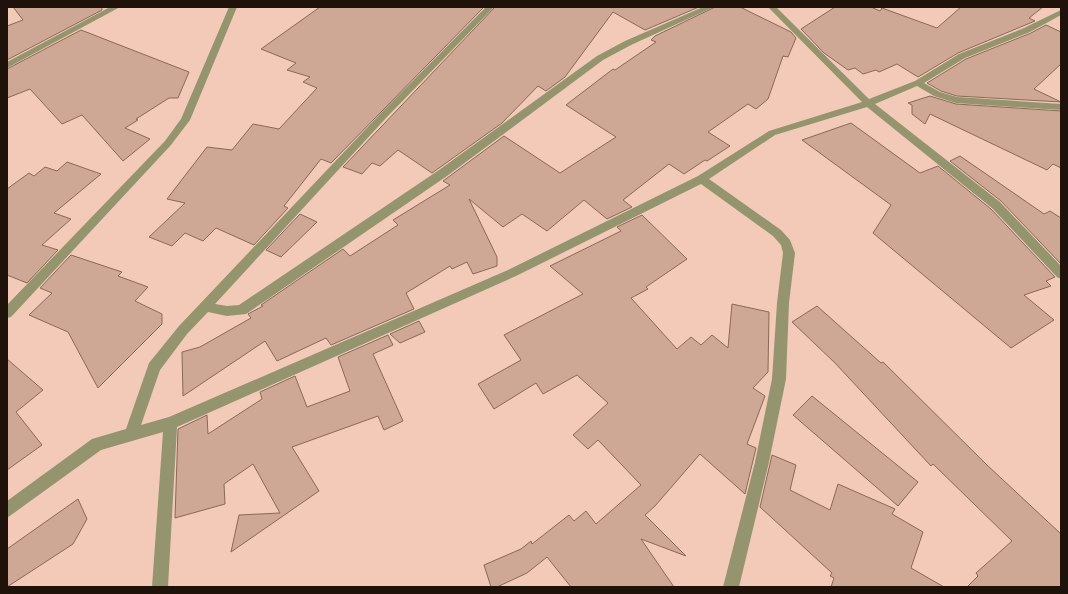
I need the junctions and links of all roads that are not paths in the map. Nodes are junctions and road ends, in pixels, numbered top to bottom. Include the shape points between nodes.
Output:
1 (116, 7) edge
2 (233, 7) edge
3 (490, 7) edge
4 (710, 7) edge
5 (772, 7) edge
6 (1061, 12) edge
7 (7, 65) edge
8 (918, 83) junction
9 (868, 103) junction
10 (1061, 107) edge
11 (702, 179) junction
12 (1061, 274) edge
13 (206, 305) junction
14 (7, 313) edge
15 (170, 423) junction
16 (131, 434) junction
17 (7, 510) edge
18 (160, 587) edge
19 (731, 587) edge

1 - 7 street
2 - 14 street via 185,120 168,143
3 - 13 street via 388,111
4 - 13 street via 600,58 443,173 242,310 227,312
5 - 9 street
6 - 8 street via 1027,30 962,56
8 - 9 street
8 - 10 street via 937,94 956,100
9 - 11 street via 772,133
9 - 12 street via 996,205
11 - 15 street via 512,273
11 - 19 street via 777,233 786,243 789,253 783,303 779,379 762,462
13 - 16 street via 154,367
15 - 16 street
15 - 18 street
16 - 17 street via 97,444

